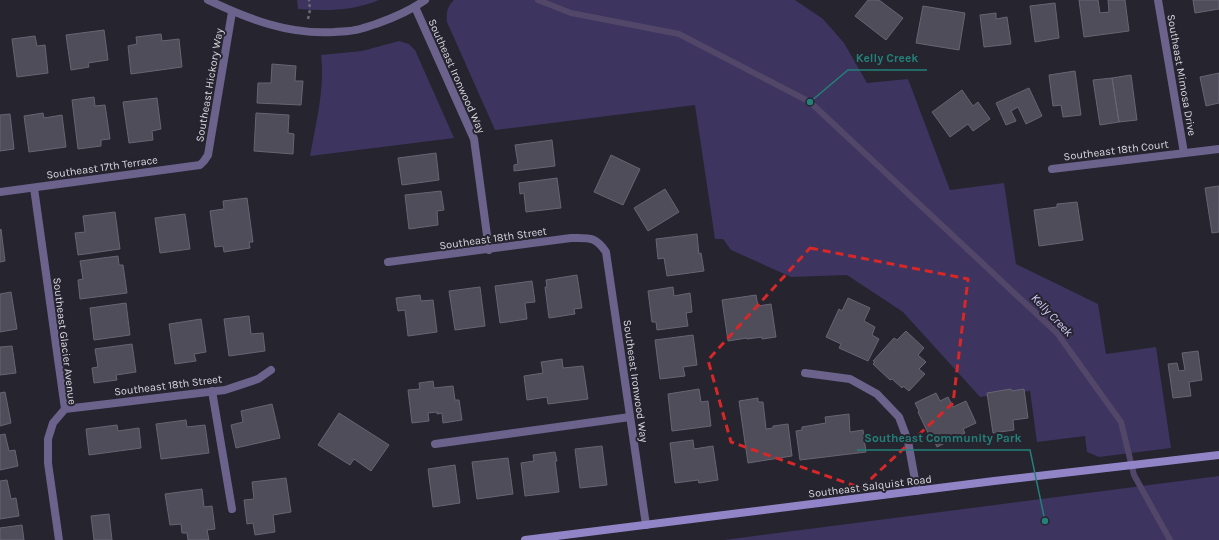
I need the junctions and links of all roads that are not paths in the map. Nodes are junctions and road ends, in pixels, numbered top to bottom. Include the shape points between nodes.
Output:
1 (208, 0) edge
2 (425, 0) edge
3 (1158, 0) edge
4 (415, 7) junction
5 (232, 12) junction
6 (1219, 149) edge
7 (1184, 153) junction
8 (204, 161) joint
9 (1052, 168) dead end
10 (34, 188) junction
11 (0, 192) edge
12 (599, 242) joint
13 (489, 250) junction
14 (388, 262) dead end
15 (271, 370) dead end
16 (805, 373) dead end
17 (212, 391) junction
18 (64, 409) junction
19 (630, 417) junction
20 (435, 444) dead end
21 (1219, 455) edge
22 (917, 491) junction
23 (232, 509) dead end
24 (646, 525) junction
25 (59, 540) edge
26 (524, 540) edge

1 - 5 street
2 - 4 street
3 - 7 street, Southeast Mimosa Drive
4 - 5 street via 390,19 354,30 318,33 285,29
4 - 13 street, Southeast Ironwood Way via 474,139
5 - 8 street, Southeast Hickory Way via 208,155
6 - 7 street
7 - 9 street, Southeast 18th Court
8 - 10 street, Southeast 17th Terrace via 200,165
10 - 11 street, Southeast 17th Terrace
10 - 18 street, Southeast Glacier Avenue
12 - 13 street, Southeast 18th Street via 588,238 571,238
12 - 19 street, Southeast Ironwood Way via 606,252
13 - 14 street, Southeast 18th Street
15 - 17 street, Southeast 18th Street via 258,379 242,385
16 - 22 street via 850,379 877,394 899,417 908,441
17 - 18 street, Southeast 18th Street
17 - 23 street
18 - 25 street, Southeast Glacier Avenue via 54,423 48,439 48,463
19 - 20 street
19 - 24 street, Southeast Ironwood Way
21 - 22 street, Southeast Salquist Road
22 - 24 street, Southeast Salquist Road
24 - 26 street, Southeast Salquist Road

